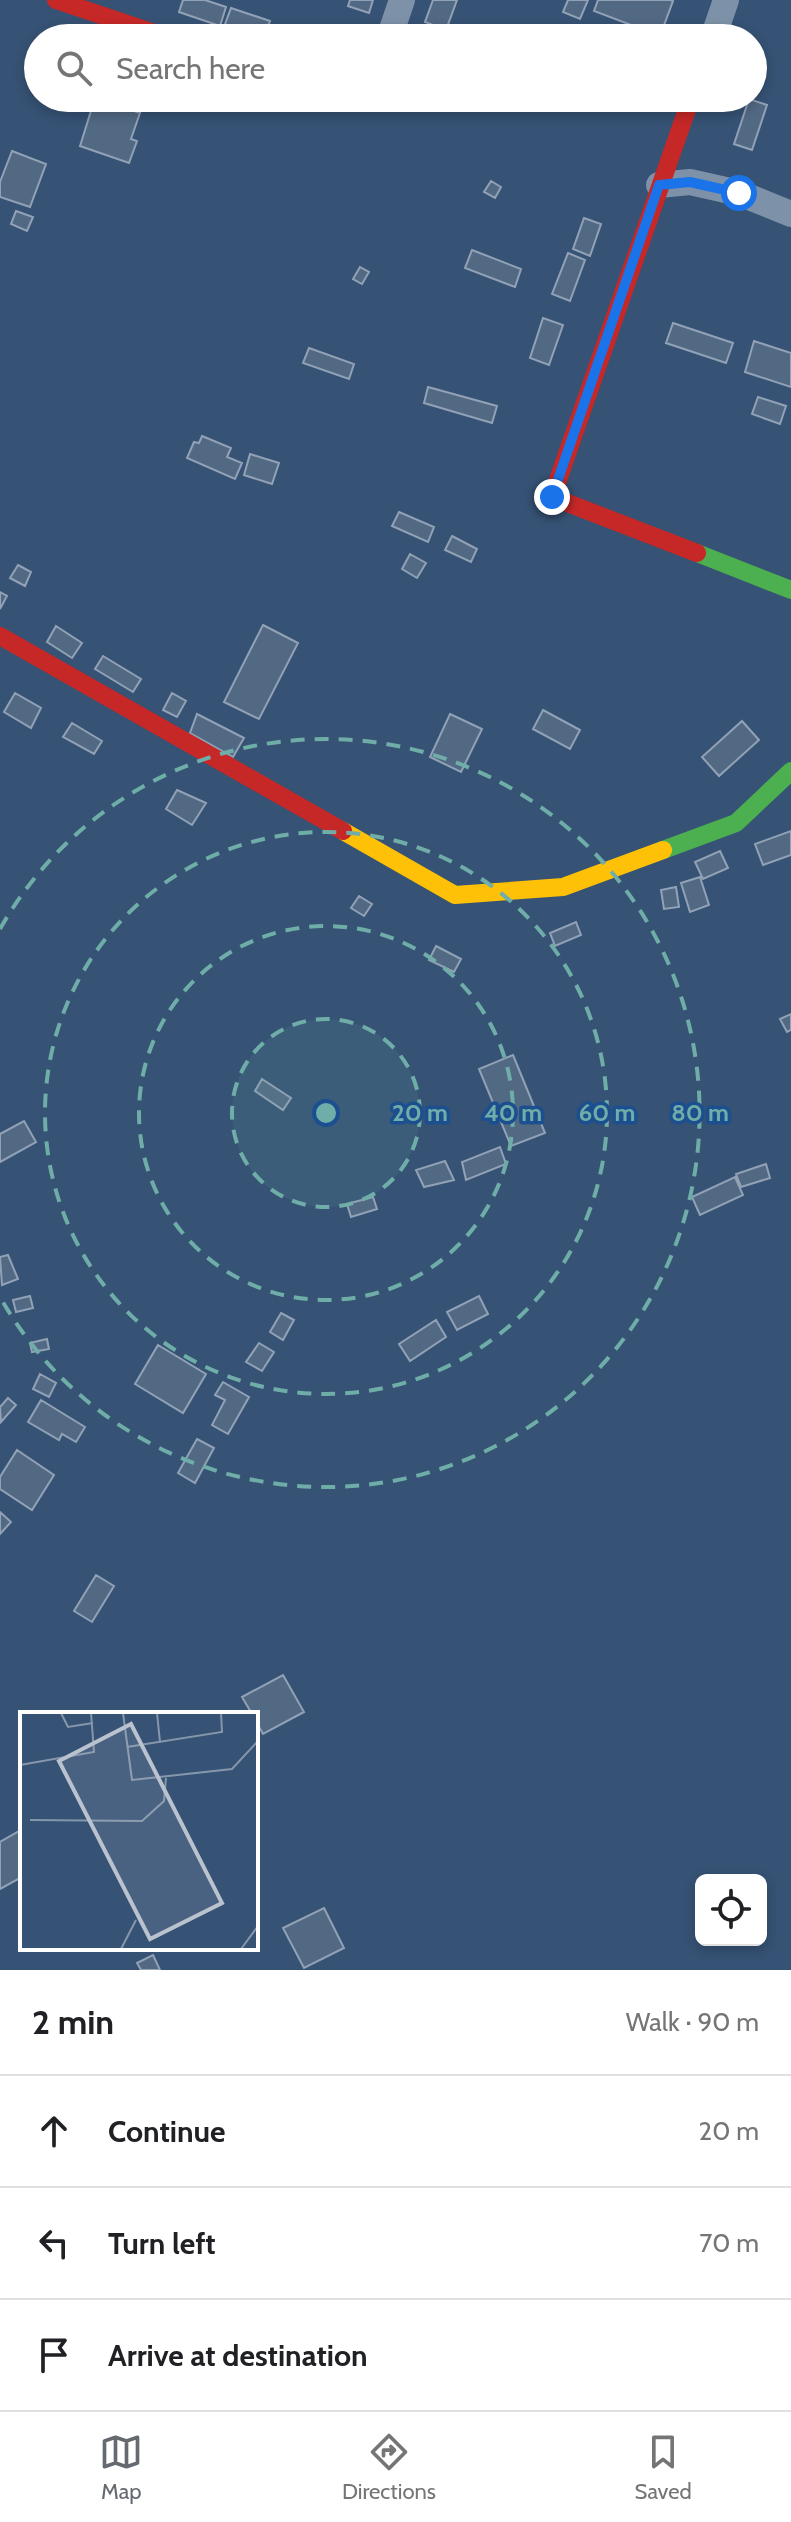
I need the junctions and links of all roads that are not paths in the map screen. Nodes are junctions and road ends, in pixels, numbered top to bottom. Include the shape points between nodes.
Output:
1 (56, 0) edge
2 (402, 0) edge
3 (726, 0) edge
4 (127, 24) edge
5 (394, 24) edge
6 (718, 24) edge
7 (686, 112) edge
8 (659, 185) junction
9 (791, 214) edge
10 (791, 590) edge
11 (0, 636) edge
12 (791, 771) edge

1 - 4 street
2 - 5 street
3 - 6 street
7 - 8 street
8 - 9 street via 690,182 739,193
8 - 10 street via 552,497
11 - 12 street via 455,895 563,887 736,823

